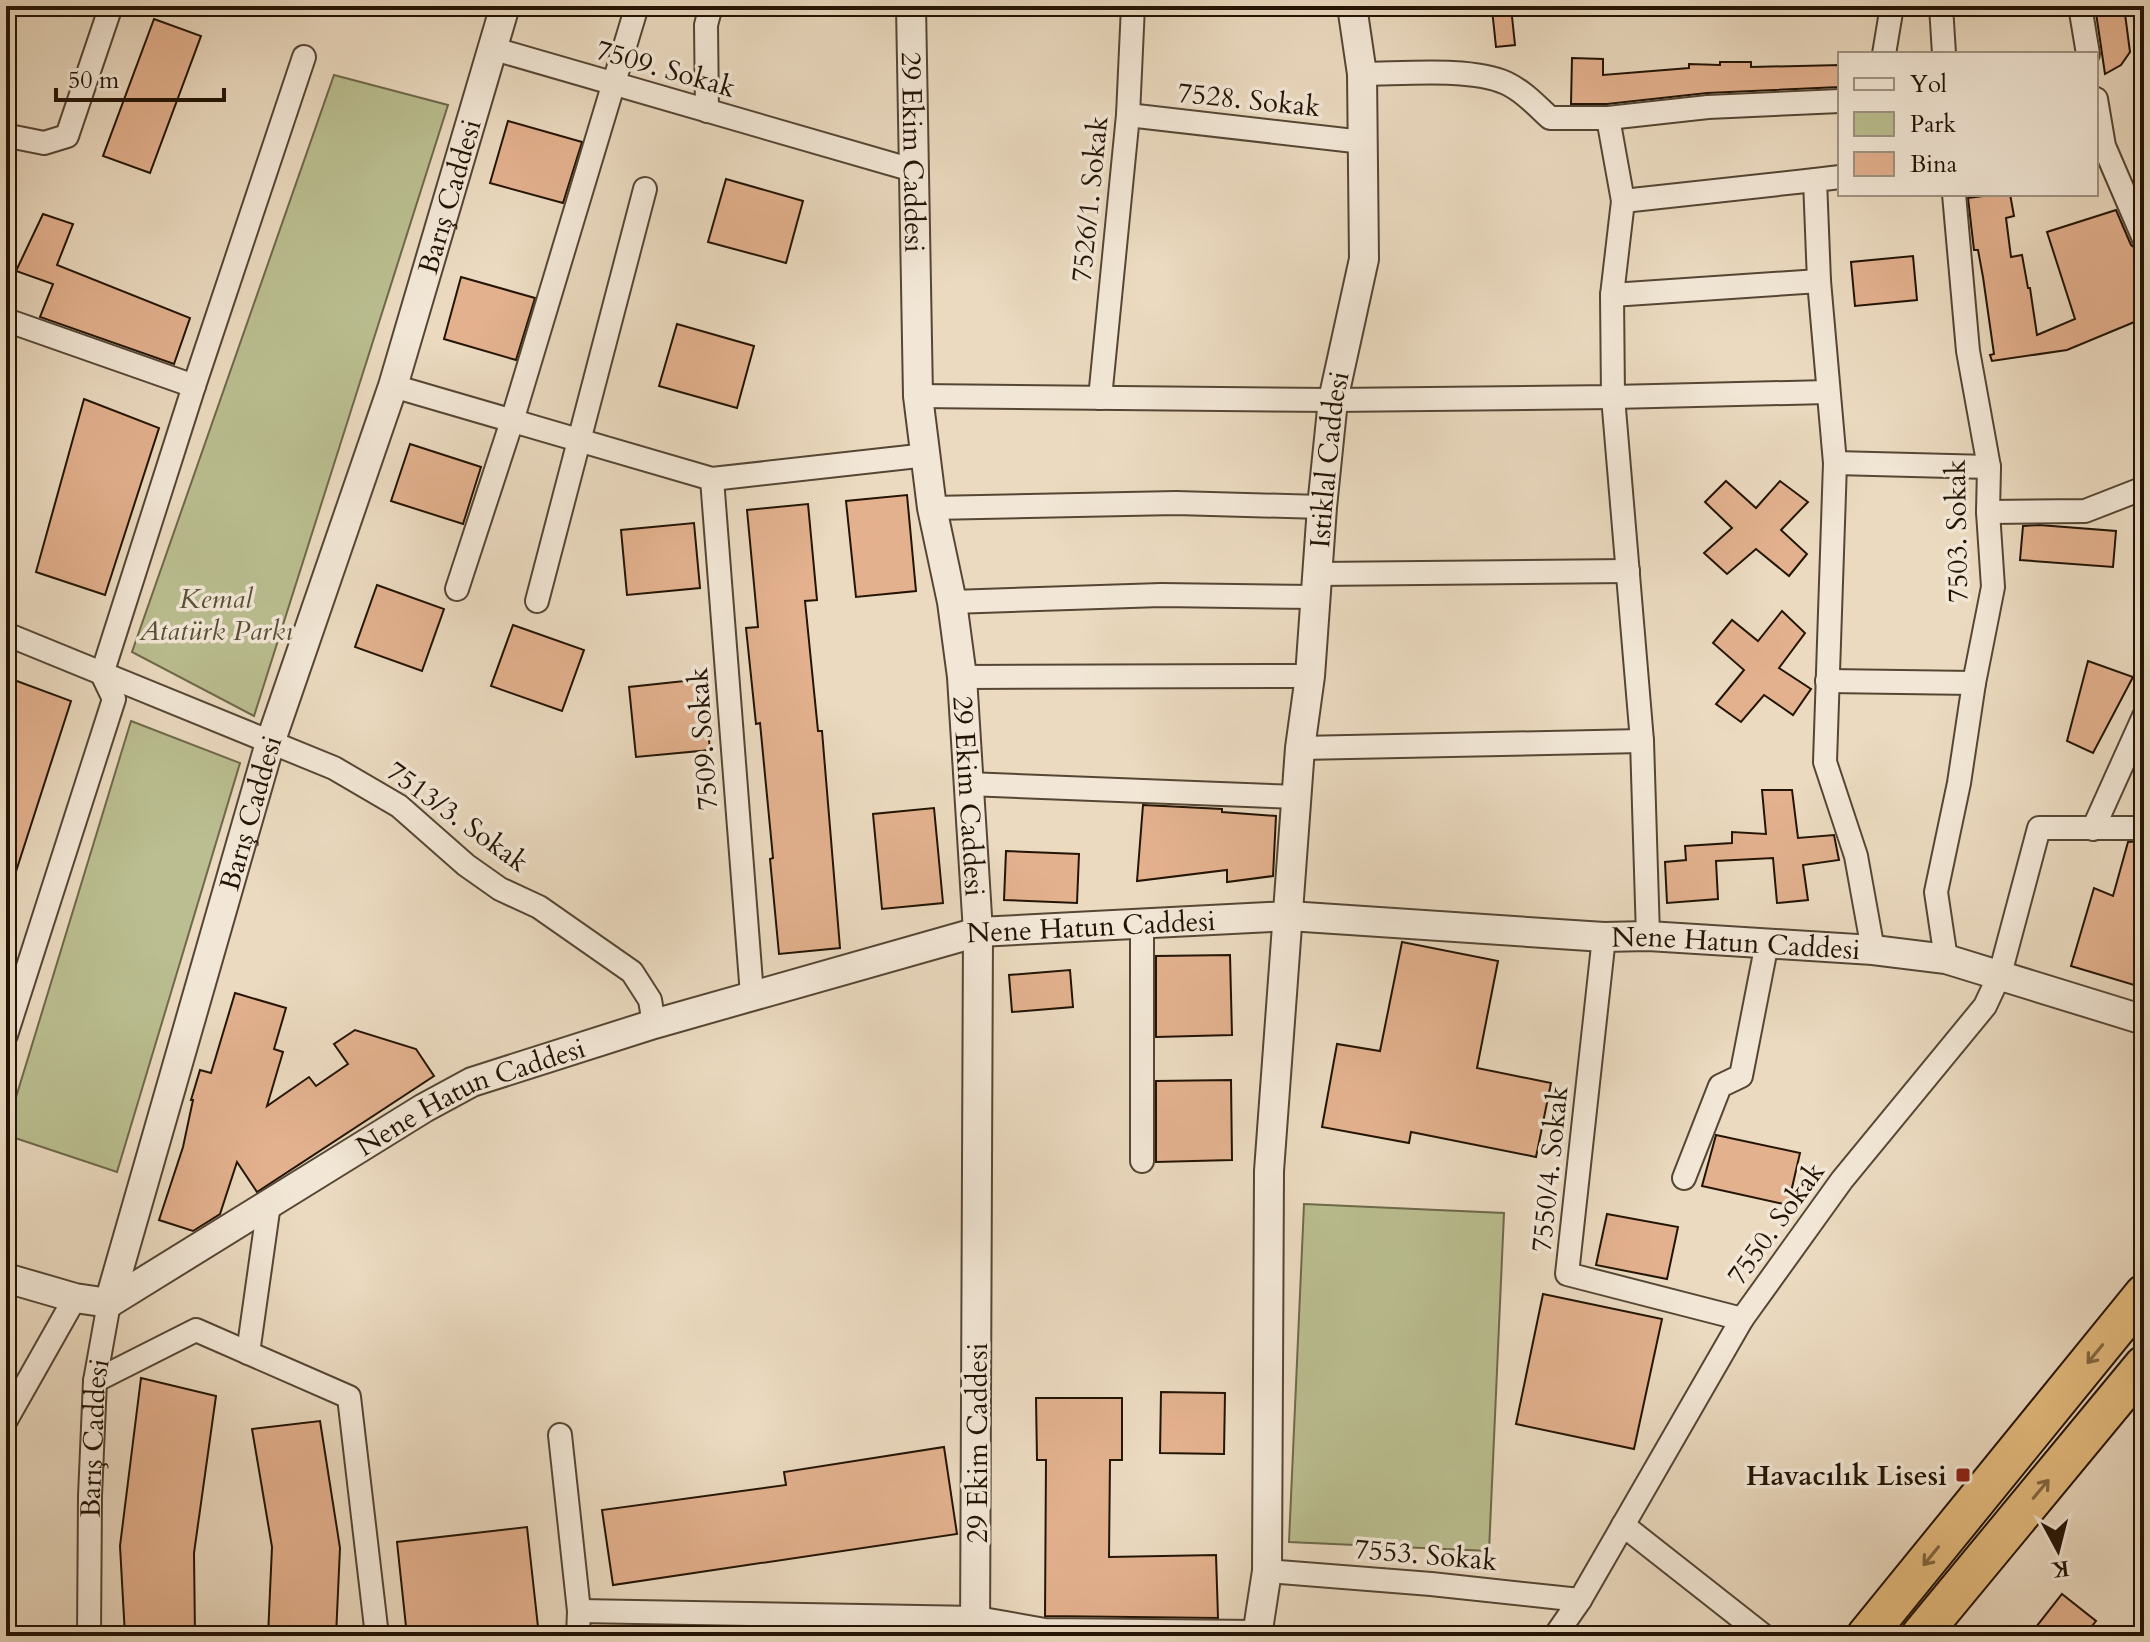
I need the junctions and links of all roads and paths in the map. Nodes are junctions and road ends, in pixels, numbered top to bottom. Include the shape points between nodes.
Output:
1 (111, 6) edge
2 (505, 6) edge
3 (637, 6) edge
4 (711, 6) edge
5 (911, 6) edge
6 (1133, 6) edge
7 (1352, 6) edge
8 (1892, 6) edge
9 (1941, 6) edge
10 (2080, 6) edge
11 (491, 48) junction
12 (1884, 52) edge
13 (1944, 52) edge
14 (2088, 52) edge
15 (304, 57) dead end
16 (1362, 74) junction
17 (612, 83) junction
18 (1838, 101) edge
19 (707, 111) junction
20 (2098, 111) edge
21 (1128, 115) junction
22 (1608, 118) junction
23 (1363, 142) junction
24 (6, 143) edge
25 (916, 171) junction
26 (1838, 177) edge
27 (1815, 180) junction
28 (645, 189) dead end
29 (1954, 196) edge
30 (1623, 201) junction
31 (2144, 239) edge
32 (1819, 281) junction
33 (1612, 295) junction
34 (6, 320) edge
35 (194, 386) junction
36 (393, 386) junction
37 (1827, 392) junction
38 (918, 396) junction
39 (1613, 397) junction
40 (1100, 398) junction
41 (1333, 400) junction
42 (512, 421) junction
43 (578, 440) junction
44 (927, 455) junction
45 (1835, 463) junction
46 (1989, 467) junction
47 (712, 479) junction
48 (2144, 488) edge
49 (1322, 507) junction
50 (932, 508) junction
51 (1988, 512) junction
52 (1628, 571) junction
53 (1316, 586) junction
54 (457, 589) dead end
55 (537, 601) dead end
56 (952, 602) junction
57 (6, 634) edge
58 (102, 674) junction
59 (1310, 676) junction
60 (962, 677) junction
61 (1827, 681) junction
62 (1974, 683) junction
63 (2144, 716) edge
64 (1642, 741) junction
65 (270, 743) junction
66 (1300, 748) junction
67 (968, 784) junction
68 (1298, 797) junction
69 (2144, 825) edge
70 (2093, 829) junction
71 (1289, 916) junction
72 (1142, 922) junction
73 (978, 932) junction
74 (1648, 936) junction
75 (1604, 937) junction
76 (1767, 943) junction
77 (1873, 950) junction
78 (1946, 959) junction
79 (2000, 974) junction
80 (752, 995) junction
81 (2144, 1020) edge
82 (654, 1024) junction
83 (6, 1035) edge
84 (1142, 1161) dead end
85 (1684, 1178) dead end
86 (269, 1204) junction
87 (6, 1278) edge
88 (2144, 1294) edge
89 (75, 1298) junction
90 (109, 1303) junction
91 (1742, 1319) junction
92 (248, 1353) junction
93 (2144, 1365) edge
94 (95, 1381) junction
95 (6, 1420) edge
96 (560, 1435) dead end
97 (1623, 1525) junction
98 (1267, 1571) junction
99 (1580, 1600) junction
100 (579, 1611) junction
101 (976, 1627) edge
102 (1257, 1634) edge
103 (89, 1636) edge
104 (377, 1636) edge
105 (578, 1636) edge
106 (1555, 1636) edge
107 (1764, 1636) edge
108 (1866, 1636) edge
109 (1920, 1636) edge

1 - 24 street via 67,136 44,143 14,137
2 - 11 street, Barış Caddesi
3 - 17 street
4 - 19 street via 706,25
5 - 25 street, 29 Ekim Caddesi
6 - 21 street, 7526/1. Sokak
7 - 16 street, Istiklal Caddesi
8 - 12 street
9 - 13 street
10 - 14 street
11 - 17 street, 7509. Sokak
11 - 36 street, Barış Caddesi
15 - 35 street
16 - 22 street via 1478,75 1523,93 1550,118
16 - 23 street, Istiklal Caddesi
17 - 19 street, 7509. Sokak
17 - 42 street
18 - 22 street
19 - 25 street, 7509. Sokak
20 - 31 street via 2104,146
21 - 23 street, 7528. Sokak
21 - 40 street, 7526/1. Sokak
22 - 30 street
23 - 41 street, Istiklal Caddesi via 1364,259
25 - 38 street, 29 Ekim Caddesi
26 - 27 street
27 - 30 street
27 - 32 street
28 - 43 street
29 - 46 street, 7503. Sokak via 1968,351
30 - 33 street
32 - 33 street
32 - 37 street
33 - 39 street
34 - 35 street
35 - 58 street
36 - 42 street
36 - 65 street, Barış Caddesi
37 - 39 street
37 - 45 street
38 - 40 street
38 - 44 street, 29 Ekim Caddesi
39 - 41 street
39 - 52 street
40 - 41 street
41 - 49 street, Istiklal Caddesi
42 - 43 street
42 - 54 street
43 - 47 street
43 - 55 street
44 - 47 street
44 - 50 street, 29 Ekim Caddesi
45 - 46 street
45 - 61 street
46 - 51 street, 7503. Sokak
47 - 80 street, 7509. Sokak
48 - 51 street via 2085,511
49 - 50 street via 1176,503
49 - 53 street, Istiklal Caddesi
50 - 56 street, 29 Ekim Caddesi
51 - 62 street, 7503. Sokak via 1993,587
52 - 53 street
52 - 64 street
53 - 56 street
53 - 59 street, Istiklal Caddesi
56 - 60 street, 29 Ekim Caddesi
57 - 58 street, 7513/3. Sokak
58 - 65 street, 7513/3. Sokak
58 - 83 street via 114,699
59 - 60 street
59 - 66 street, Istiklal Caddesi
60 - 67 street, 29 Ekim Caddesi
61 - 62 street
61 - 77 street via 1825,762 1856,856
62 - 78 street, 7503. Sokak via 1936,892
63 - 70 street
64 - 66 street
64 - 74 street
65 - 82 street, 7513/3. Sokak via 334,768 399,806 466,865 539,907 632,972 650,1000
65 - 90 street, Barış Caddesi
66 - 68 street, Istiklal Caddesi
67 - 68 street
67 - 73 street, 29 Ekim Caddesi
68 - 71 street, Istiklal Caddesi
69 - 70 street
70 - 79 street, 7550. Sokak via 2039,828
71 - 72 street, Nene Hatun Caddesi
71 - 75 street, Nene Hatun Caddesi
71 - 98 street, Istiklal Caddesi via 1269,1171
72 - 73 street, Nene Hatun Caddesi
72 - 84 street
73 - 80 street, Nene Hatun Caddesi
73 - 101 street, 29 Ekim Caddesi
74 - 75 street, Nene Hatun Caddesi
74 - 76 street, Nene Hatun Caddesi
75 - 91 street, 7550/4. Sokak via 1567,1274
76 - 77 street, Nene Hatun Caddesi
76 - 85 street via 1741,1076 1720,1086
77 - 78 street, Nene Hatun Caddesi
78 - 79 street, Nene Hatun Caddesi
79 - 81 street, Nene Hatun Caddesi
79 - 91 street, 7550. Sokak via 1985,1006 1842,1180
80 - 82 street, Nene Hatun Caddesi
82 - 86 street, Nene Hatun Caddesi via 472,1082
86 - 90 street, Nene Hatun Caddesi
86 - 92 street
87 - 89 street
88 -> 108 highway
89 - 90 street
89 - 95 street
90 - 94 street, Barış Caddesi
91 - 97 street, 7550. Sokak
92 - 94 street via 196,1330
92 - 104 street via 349,1397
109 -> 93 highway
94 - 103 street, Barış Caddesi
96 - 100 street
97 - 99 street, 7550. Sokak
97 - 107 street
98 - 99 street, 7553. Sokak
98 - 102 street, Istiklal Caddesi
99 - 106 street, 7550. Sokak
100 - 101 street
100 - 105 street
101 - 102 street

